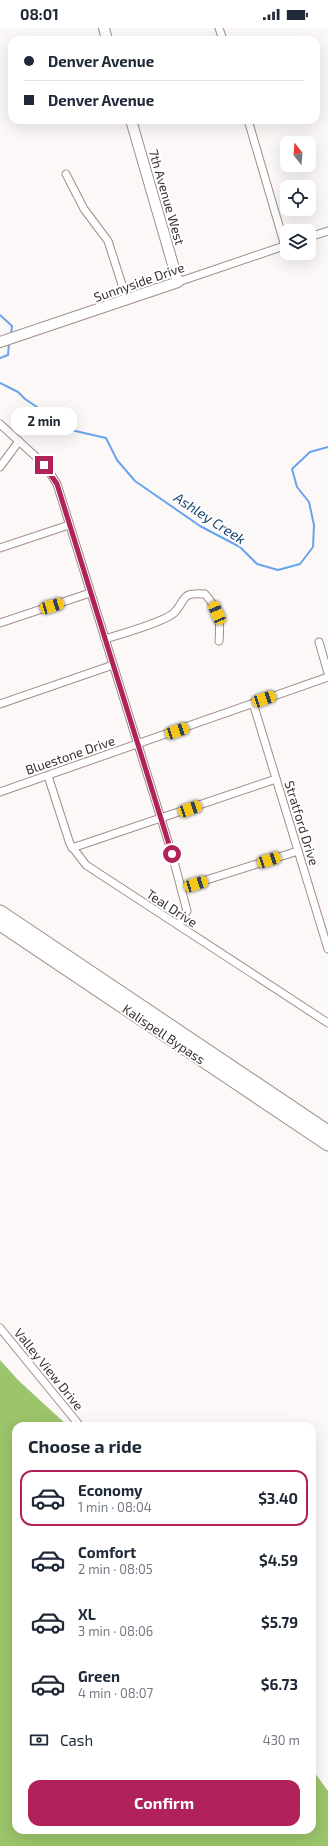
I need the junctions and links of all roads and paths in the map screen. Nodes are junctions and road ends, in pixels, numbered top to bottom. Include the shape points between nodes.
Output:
1 (132, 124) edge
2 (249, 124) edge
3 (66, 174) dead end
4 (280, 225) edge
5 (328, 231) edge
6 (316, 235) edge
7 (280, 247) edge
8 (178, 282) junction
9 (127, 300) junction
10 (2, 342) edge
11 (0, 424) edge
12 (19, 441) junction
13 (0, 467) edge
14 (69, 525) junction
15 (0, 548) edge
16 (90, 593) junction
17 (0, 623) edge
18 (105, 639) junction
19 (219, 641) dead end
20 (318, 642) dead end
21 (113, 665) junction
22 (328, 673) edge
23 (328, 677) edge
24 (253, 703) junction
25 (0, 704) edge
26 (138, 744) junction
27 (48, 776) junction
28 (276, 779) junction
29 (0, 792) edge
30 (161, 819) junction
31 (72, 848) junction
32 (298, 851) junction
33 (181, 888) junction
34 (0, 912) edge
35 (0, 924) edge
36 (178, 925) junction
37 (328, 949) edge
38 (328, 1023) edge
39 (328, 1132) edge
40 (328, 1144) edge
41 (0, 1328) edge
42 (77, 1422) edge

1 - 8 street, 7th Avenue West
2 - 4 street
3 - 9 street via 84,209 108,241
5 - 6 street
7 - 8 street, Sunnyside Drive
8 - 9 street, Sunnyside Drive
9 - 10 street, Sunnyside Drive
11 - 12 street
12 - 13 street
12 - 14 street via 49,471 57,484
14 - 15 street
14 - 16 street
16 - 17 street
16 - 18 street
18 - 19 street via 174,613 182,599 192,593 205,594 213,603 221,623
18 - 21 street
20 - 22 street
21 - 25 street
21 - 26 street
23 - 24 street, Bluestone Drive
24 - 26 street, Bluestone Drive
24 - 28 street, Stratford Drive
26 - 27 street, Bluestone Drive
26 - 30 street
27 - 29 street, Bluestone Drive
27 - 31 street, Teal Drive
28 - 30 street
28 - 32 street, Stratford Drive
30 - 31 street
30 - 33 street
31 - 36 street, Teal Drive via 93,871
32 - 33 street
32 - 37 street, Stratford Drive
33 - 36 street via 187,911
34 - 39 highway, Kalispell Bypass
35 - 40 highway, Kalispell Bypass
36 - 38 street, Teal Drive
41 - 42 street, Valley View Drive

